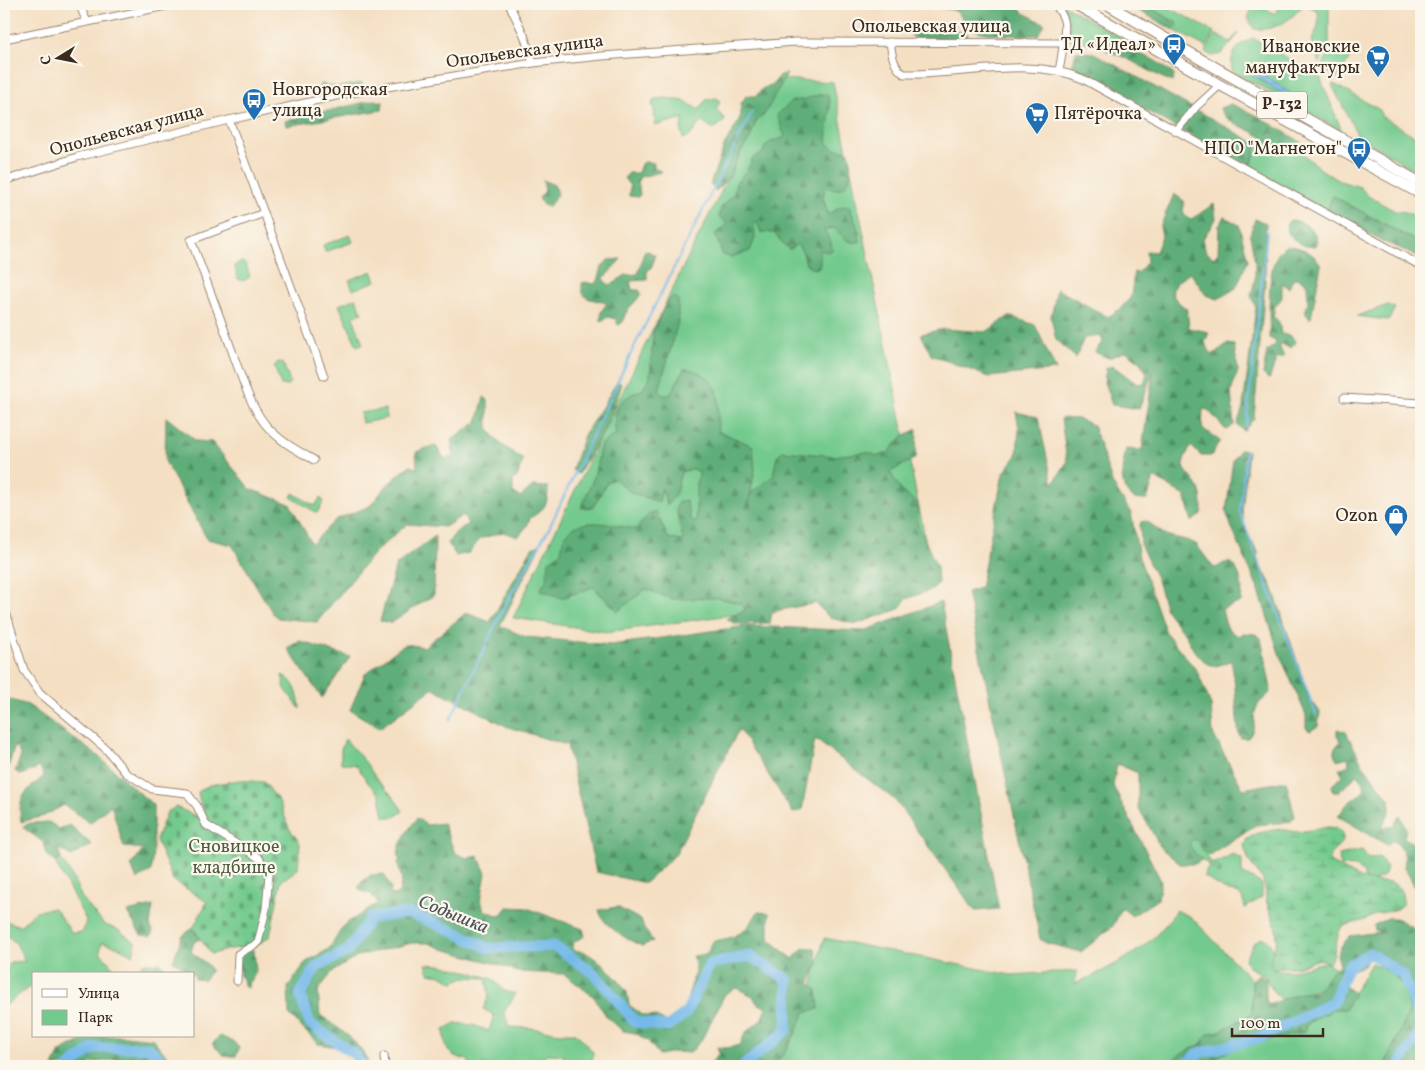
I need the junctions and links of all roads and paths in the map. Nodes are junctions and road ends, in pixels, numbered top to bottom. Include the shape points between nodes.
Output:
1 (79, 4) edge
2 (176, 4) edge
3 (508, 4) edge
4 (1055, 4) edge
5 (1075, 4) edge
6 (1107, 4) edge
7 (87, 22) junction
8 (4, 39) edge
9 (890, 42) junction
10 (1063, 43) junction
11 (533, 63) junction
12 (1059, 70) junction
13 (1220, 86) junction
14 (229, 120) junction
15 (1176, 130) junction
16 (4, 181) edge
17 (1421, 183) edge
18 (1421, 194) edge
19 (264, 213) junction
20 (1421, 266) edge
21 (324, 376) dead end
22 (1344, 398) dead end
23 (1421, 403) edge
24 (314, 460) dead end
25 (4, 606) edge
26 (237, 981) dead end
27 (384, 1056) dead end
28 (385, 1066) edge

1 - 7 street
2 - 7 street
3 - 11 street via 524,35
4 - 10 street via 1065,23
5 - 13 highway, Р-132
6 - 17 highway, Р-132
7 - 8 street
9 - 10 street, Опольевская улица
9 - 11 street, Опольевская улица via 758,43
9 - 12 street via 893,60 904,74
10 - 12 street
11 - 14 street, Опольевская улица via 345,94
12 - 15 street via 1084,79
13 - 15 street
13 - 18 highway, Р-132
14 - 16 street, Опольевская улица via 77,158
14 - 19 street
15 - 20 street
19 - 21 street
19 - 24 street via 191,240 243,380 264,424 288,445
22 - 23 street
25 - 26 street via 24,670 40,693 106,749 126,773 152,789 187,793 206,825 260,858 269,874 266,909 258,943 238,954
27 - 28 street

